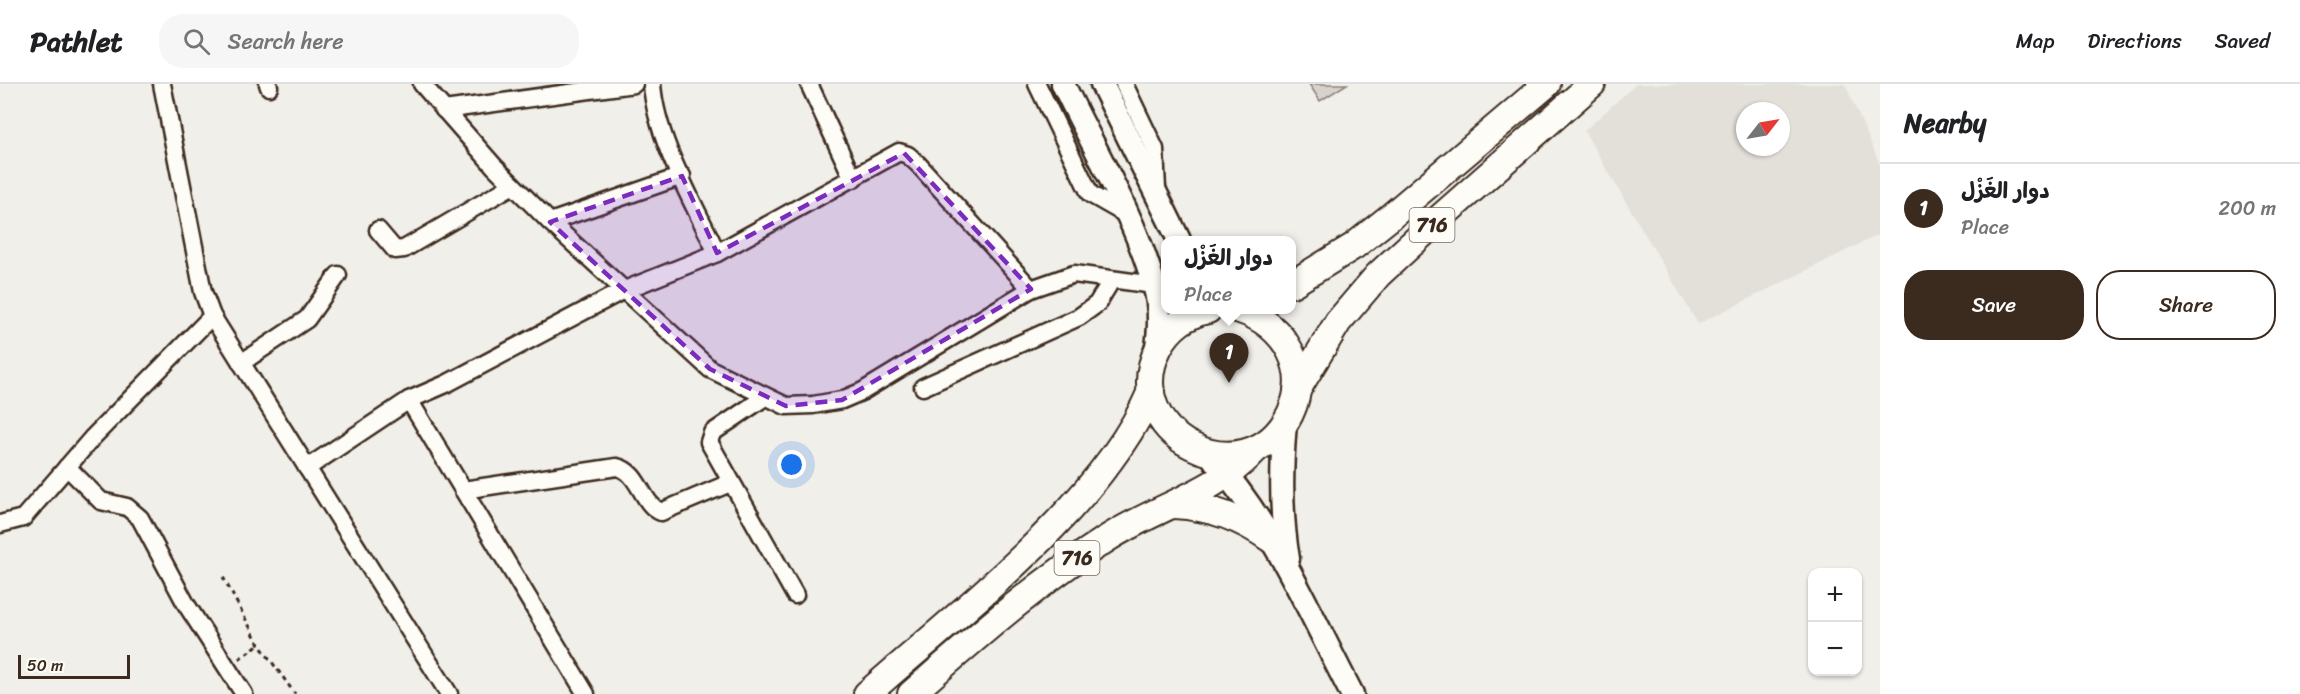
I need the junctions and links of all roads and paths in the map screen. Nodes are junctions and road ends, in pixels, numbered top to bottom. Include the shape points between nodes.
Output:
1 (162, 84) edge
2 (422, 84) edge
3 (634, 84) edge
4 (652, 84) edge
5 (809, 84) edge
6 (1037, 84) edge
7 (1063, 84) edge
8 (1102, 84) edge
9 (1124, 84) edge
10 (1547, 84) edge
11 (1592, 84) edge
12 (444, 110) junction
13 (681, 176) junction
14 (853, 179) junction
15 (513, 185) junction
16 (1158, 199) junction
17 (1125, 214) junction
18 (550, 222) junction
19 (378, 230) dead end
20 (1177, 236) edge
21 (717, 253) junction
22 (338, 275) dead end
23 (1111, 281) junction
24 (1296, 282) edge
25 (1154, 285) junction
26 (1031, 289) junction
27 (622, 291) junction
28 (1194, 314) edge
29 (1252, 314) edge
30 (212, 316) junction
31 (1155, 356) junction
32 (241, 363) junction
33 (923, 387) dead end
34 (1297, 390) junction
35 (1151, 391) junction
36 (765, 397) junction
37 (409, 400) junction
38 (1285, 423) junction
39 (1259, 446) junction
40 (1208, 453) junction
41 (67, 467) junction
42 (307, 468) junction
43 (1228, 476) junction
44 (730, 483) junction
45 (462, 490) junction
46 (1173, 505) junction
47 (0, 524) edge
48 (1272, 540) junction
49 (1290, 572) junction
50 (223, 577) dead end
51 (795, 595) dead end
52 (259, 644) junction
53 (227, 668) junction
54 (244, 694) edge
55 (295, 694) edge
56 (449, 694) edge
57 (586, 694) edge
58 (867, 694) edge
59 (912, 694) edge
60 (1352, 694) edge

1 - 30 street via 203,292
2 - 12 street
3 - 12 street
4 - 13 street
5 - 14 street
6 - 17 street via 1090,194
7 - 17 main road
8 - 16 main road
9 - 16 street via 1155,149
10 - 24 main road, 716 via 1354,246
11 - 34 main road, 716 via 1378,275 1338,322
12 - 15 street
13 - 18 street
13 - 21 street
14 - 21 street
14 - 26 street via 899,152 908,155
15 - 18 street
15 - 19 street via 404,249 395,250
16 - 20 main road
17 - 25 main road
18 - 27 street
21 - 27 street
22 - 32 street via 307,319
23 - 25 street
23 - 26 street via 1074,274
23 - 33 street via 1097,304 1079,317
25 - 31 main road via 1160,330
26 - 36 street via 842,400 786,406
27 - 36 street via 710,369
27 - 37 street
28 - 31 main road, 716 via 1175,327
29 - 34 main road, 716 via 1284,339 1295,363
30 - 32 street
30 - 41 street
31 - 35 main road, 716
32 - 42 street
34 - 38 main road, 716
35 - 40 main road, 716 via 1164,424 1191,447
35 - 58 main road, 716 via 1135,426 1078,498 1025,553
36 - 44 street via 709,437 710,448
37 - 42 street
37 - 45 street
38 - 39 main road, 716
38 - 49 main road via 1281,502
39 - 40 main road, 716 via 1243,453
39 - 43 main road, 716
40 - 43 main road
41 - 47 street via 23,518
41 - 53 street via 101,501 127,507 140,518 181,596
42 - 56 street
43 - 46 main road, 716
43 - 48 main road
44 - 45 street via 661,512 652,506 627,470 617,466
44 - 51 street
45 - 57 street
46 - 48 main road via 1205,508 1236,517
46 - 59 main road, 716 via 1113,535 1052,576
48 - 49 main road
49 - 60 main road
50 - 52 path
52 - 53 path
52 - 55 path
53 - 54 street

